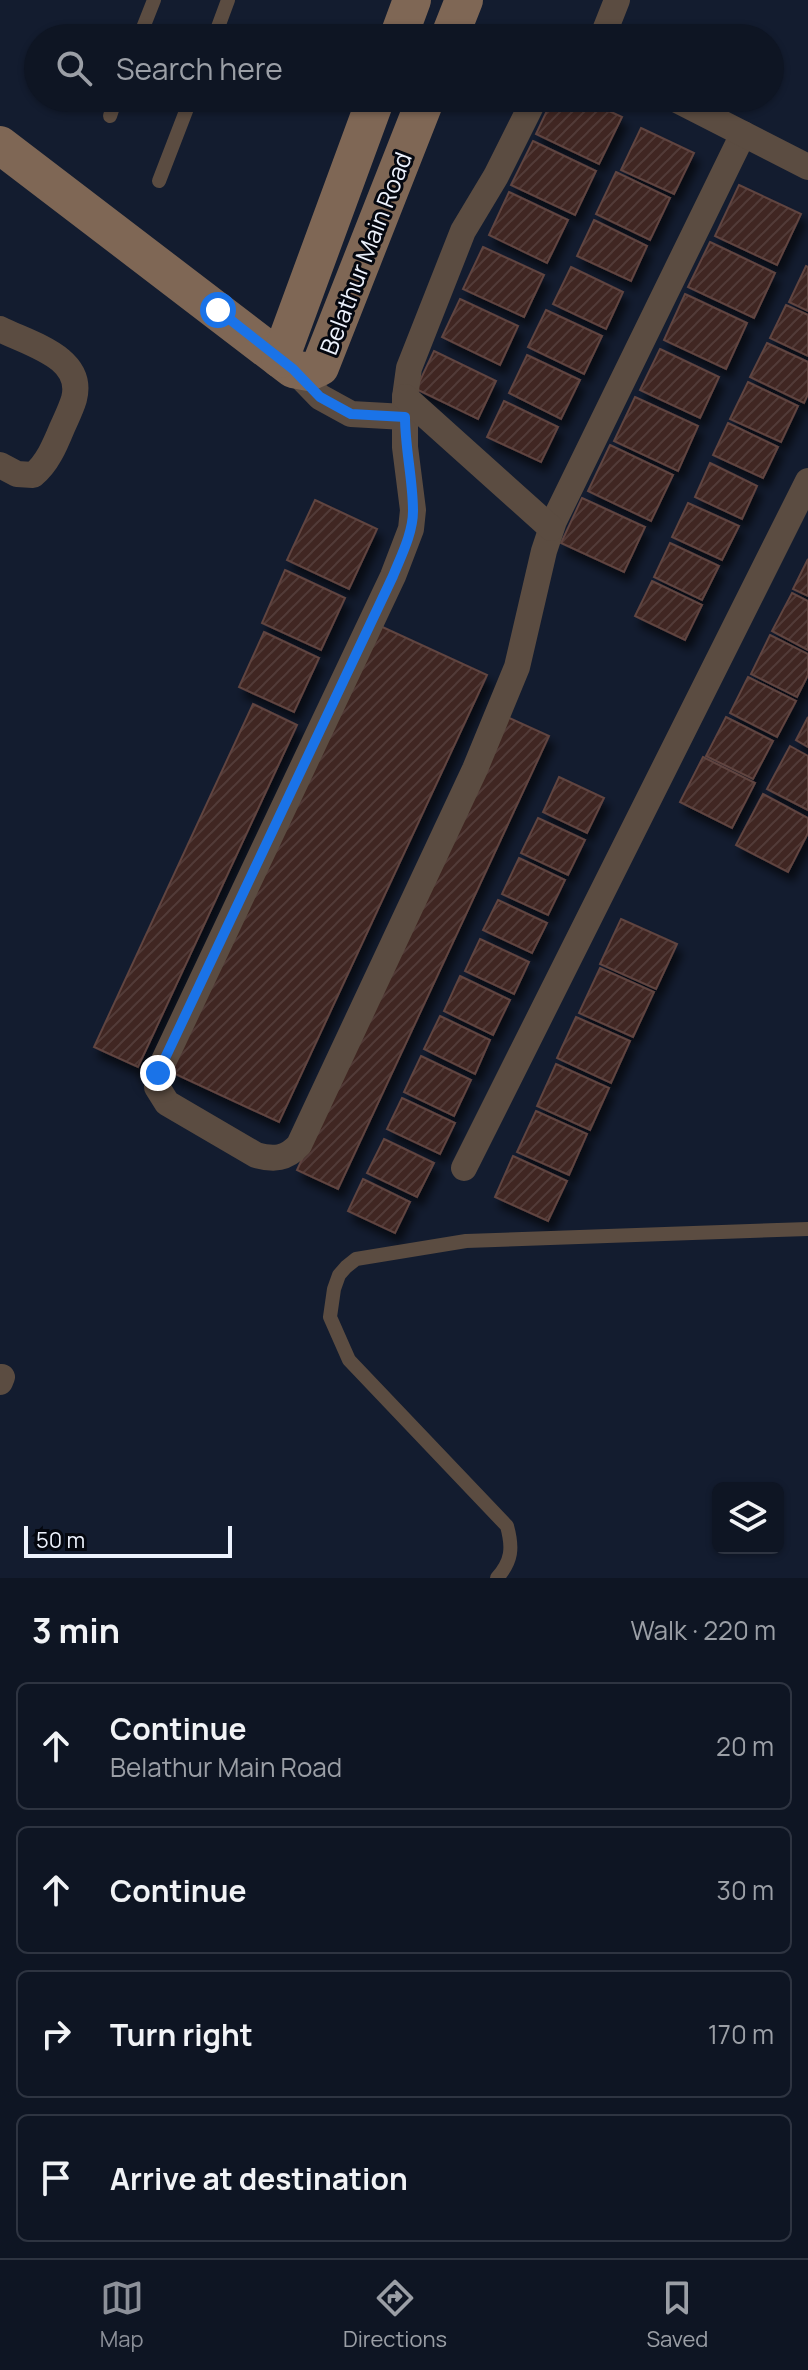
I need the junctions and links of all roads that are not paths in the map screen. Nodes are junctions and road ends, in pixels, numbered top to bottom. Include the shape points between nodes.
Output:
1 (154, 0) edge
2 (228, 0) edge
3 (412, 0) edge
4 (464, 0) edge
5 (617, 0) edge
6 (145, 24) edge
7 (219, 24) edge
8 (403, 24) edge
9 (455, 24) edge
10 (608, 24) edge
11 (111, 112) edge
12 (186, 112) edge
13 (371, 112) edge
14 (420, 112) edge
15 (528, 112) edge
16 (700, 112) edge
17 (110, 116) dead end
18 (743, 134) junction
19 (0, 145) edge
20 (808, 167) edge
21 (159, 181) dead end
22 (0, 329) edge
23 (287, 364) junction
24 (405, 407) junction
25 (0, 465) edge
26 (808, 481) edge
27 (551, 528) junction
28 (464, 1168) dead end
29 (808, 1229) edge
30 (497, 1578) edge

1 - 6 lane
2 - 7 lane
3 - 8 street
4 - 9 street
5 - 10 street
11 - 17 lane
12 - 21 lane
13 - 23 street, Belathur Main Road
14 - 23 street, Belathur Main Road via 320,367 309,372
15 - 24 street via 463,231 418,340
16 - 18 street
18 - 20 street
18 - 27 street
19 - 23 street, Belathur Main Road
22 - 25 street via 61,359 72,371 75,397 41,469 33,475 17,474
23 - 24 street via 320,397 351,414
24 - 27 street
24 - 27 street via 413,510 405,545 158,1073 157,1087 167,1103 256,1155 291,1154 313,1116 517,667
26 - 28 street
29 - 30 lane via 466,1241 356,1259 346,1267 334,1289 330,1317 349,1360 507,1526 511,1557

